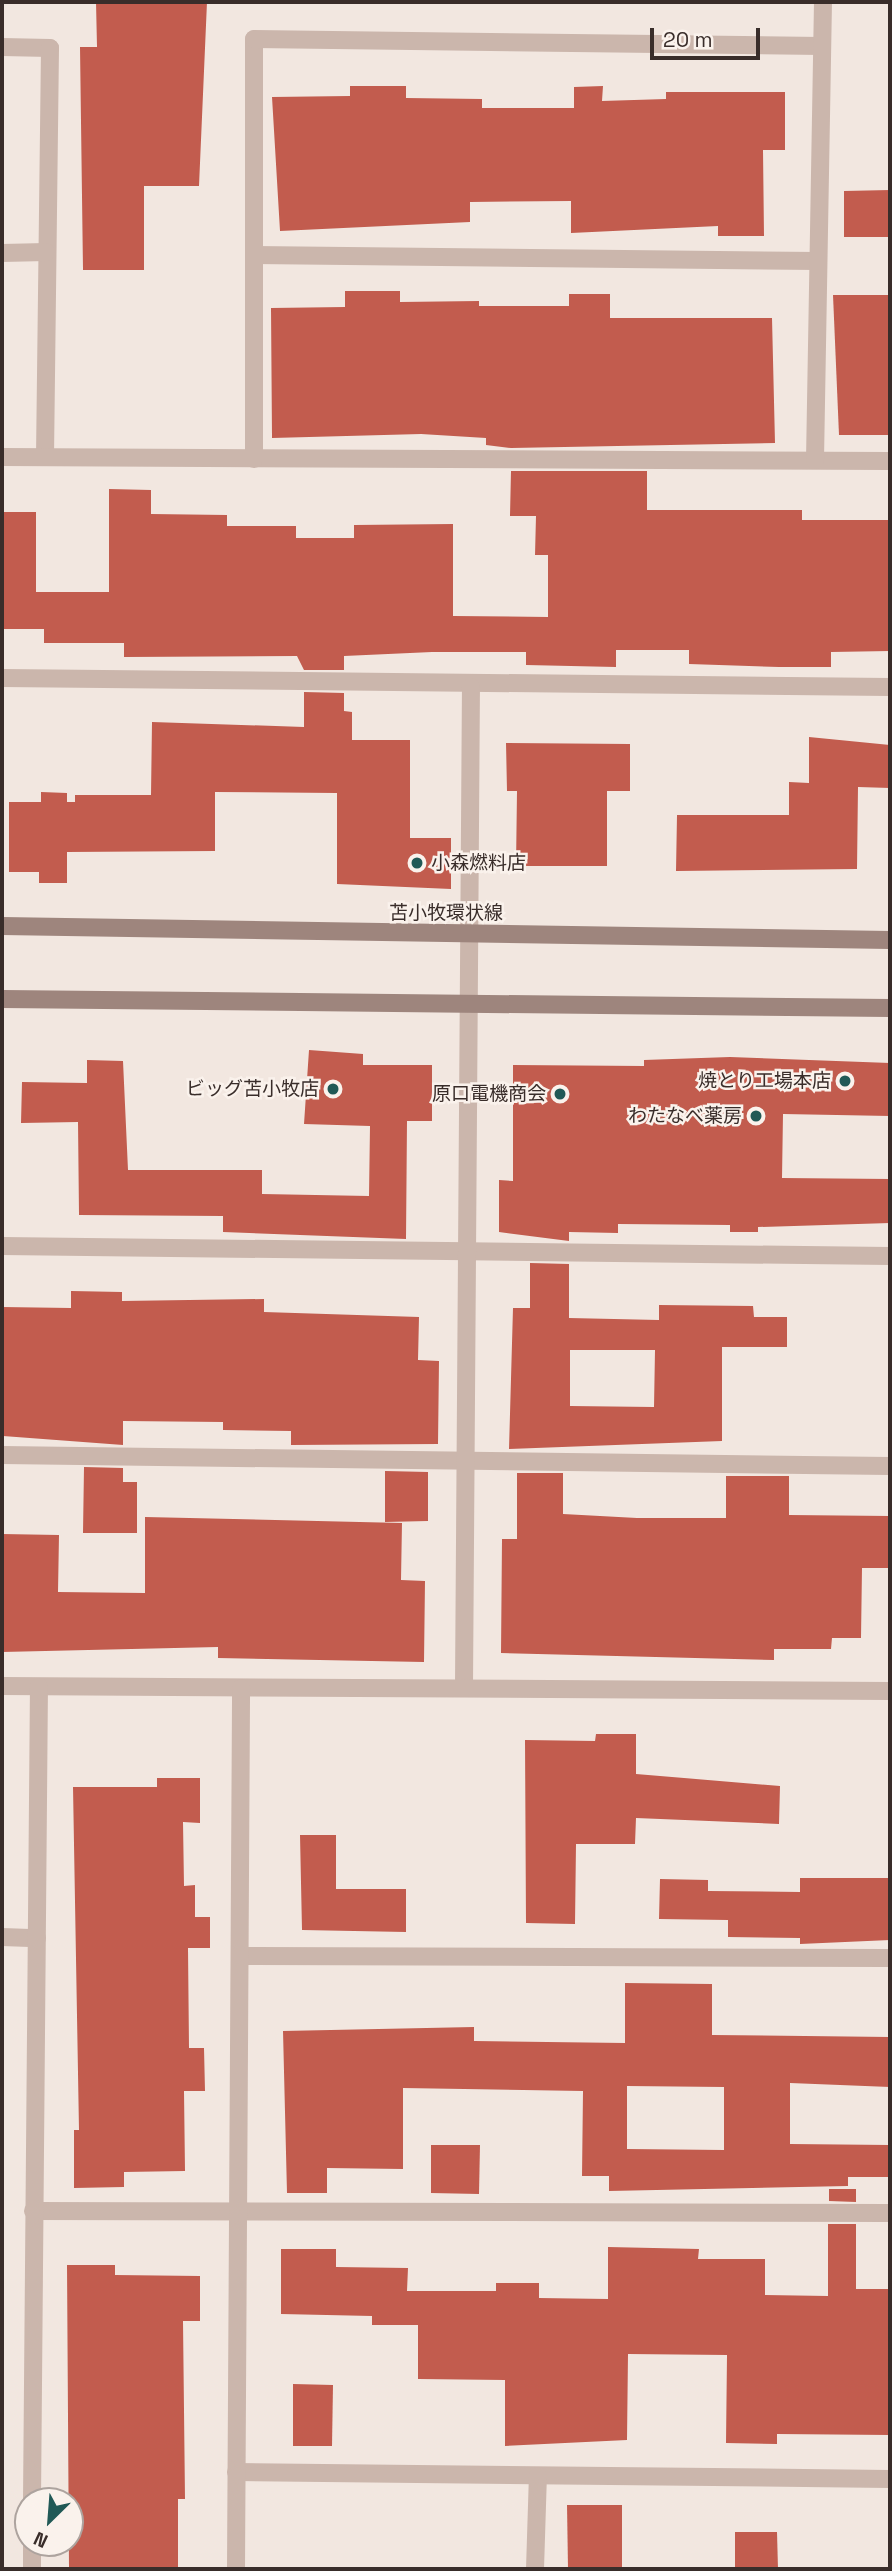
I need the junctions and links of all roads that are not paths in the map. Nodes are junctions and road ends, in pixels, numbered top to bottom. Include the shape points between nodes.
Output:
1 (823, 2) edge
2 (822, 46) junction
3 (2, 47) edge
4 (46, 252) junction
5 (2, 253) edge
6 (254, 255) junction
7 (818, 261) junction
8 (2, 457) edge
9 (46, 457) junction
10 (254, 459) junction
11 (815, 460) junction
12 (890, 461) edge
13 (2, 678) edge
14 (471, 687) junction
15 (890, 687) edge
16 (2, 926) edge
17 (466, 933) junction
18 (890, 940) edge
19 (2, 999) edge
20 (470, 1005) junction
21 (890, 1008) edge
22 (2, 1246) edge
23 (469, 1254) junction
24 (890, 1256) edge
25 (2, 1455) edge
26 (467, 1460) junction
27 (890, 1466) edge
28 (464, 1685) junction
29 (2, 1686) edge
30 (39, 1687) junction
31 (241, 1688) junction
32 (890, 1691) edge
33 (2, 1937) edge
34 (37, 1938) junction
35 (241, 1956) junction
36 (890, 1958) edge
37 (33, 2211) junction
38 (240, 2211) junction
39 (890, 2213) edge
40 (236, 2472) junction
41 (538, 2476) junction
42 (890, 2479) edge
43 (32, 2487) edge
44 (236, 2569) edge
45 (536, 2569) edge

1 - 2 street
2 - 6 street via 254,39
2 - 7 street
3 - 4 street via 50,48
4 - 5 street
4 - 9 street
6 - 7 street
6 - 10 street
7 - 11 street
8 - 9 street
9 - 10 street
10 - 11 street
11 - 12 street
13 - 14 street
14 - 15 street
14 - 17 street
16 - 17 main road, 苫小牧環状線
17 - 18 main road, 苫小牧環状線
17 - 20 street
19 - 20 main road
20 - 21 main road
20 - 23 street
22 - 23 street
23 - 24 street
23 - 26 street
25 - 26 street
26 - 27 street
26 - 28 street
28 - 31 street
28 - 32 street
29 - 30 street
30 - 31 street
30 - 34 street
31 - 35 street
33 - 34 street
34 - 37 street
35 - 36 street
35 - 38 street
37 - 38 street
37 - 43 street
38 - 39 street
38 - 40 street
40 - 41 street
40 - 44 street
41 - 42 street
41 - 45 street

